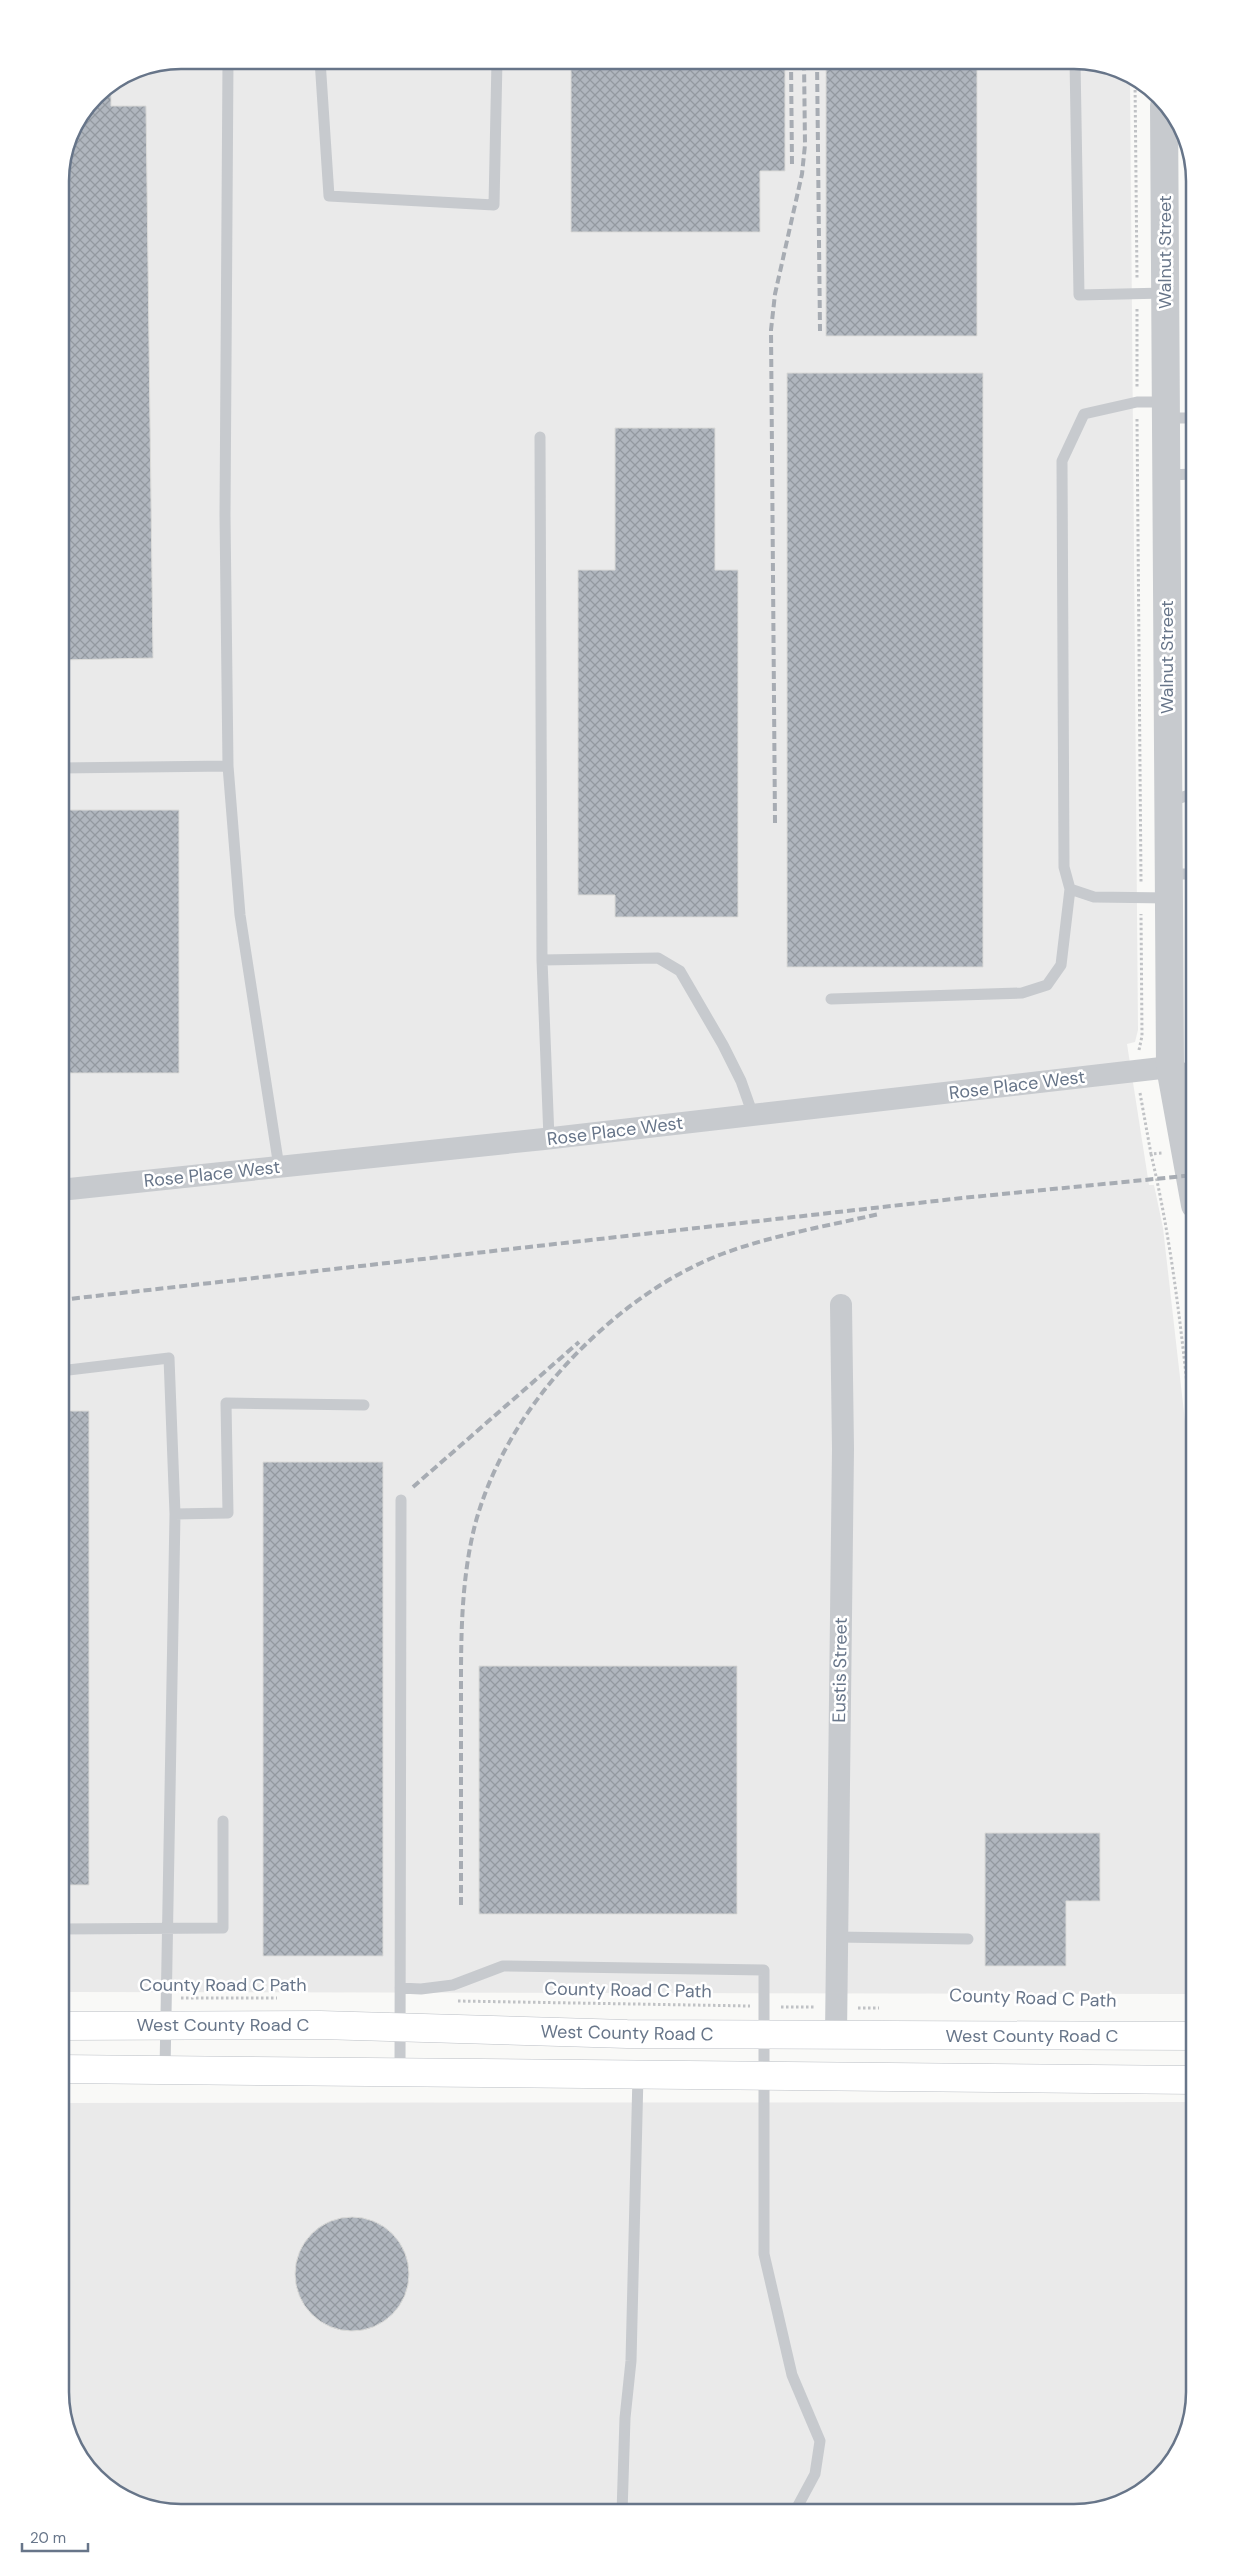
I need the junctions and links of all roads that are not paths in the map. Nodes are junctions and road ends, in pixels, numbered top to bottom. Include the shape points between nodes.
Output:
1 (228, 69) edge
2 (321, 69) edge
3 (498, 69) edge
4 (1075, 69) edge
5 (1164, 114) edge
6 (1165, 293) junction
7 (1166, 410) junction
8 (1186, 416) edge
9 (540, 437) dead end
10 (1186, 474) edge
11 (1166, 475) junction
12 (228, 766) junction
13 (69, 768) edge
14 (1186, 796) edge
15 (1168, 802) junction
16 (1178, 882) edge
17 (1070, 889) junction
18 (542, 960) junction
19 (831, 999) dead end
20 (1182, 1068) edge
21 (753, 1115) junction
22 (550, 1138) junction
23 (1186, 1150) edge
24 (279, 1167) junction
25 (69, 1189) edge
26 (841, 1305) dead end
27 (69, 1370) edge
28 (364, 1405) dead end
29 (401, 1500) dead end
30 (175, 1514) junction
31 (223, 1821) dead end
32 (69, 1929) edge
33 (167, 1929) junction
34 (837, 1936) junction
35 (968, 1939) dead end
36 (400, 1988) junction
37 (69, 2026) edge
38 (166, 2026) junction
39 (400, 2028) junction
40 (762, 2035) junction
41 (836, 2035) junction
42 (1186, 2036) edge
43 (69, 2069) edge
44 (165, 2070) junction
45 (400, 2072) junction
46 (638, 2075) junction
47 (766, 2077) junction
48 (1186, 2080) edge
49 (622, 2504) edge
50 (799, 2504) edge

1 - 12 lane via 225,515
2 - 3 lane via 329,196 494,204
4 - 6 lane via 1079,295
5 - 6 street, Walnut Street
6 - 7 street, Walnut Street
7 - 8 lane
7 - 11 street, Walnut Street
7 - 17 lane via 1137,402 1084,414 1062,461 1064,867
9 - 18 lane
10 - 11 lane
11 - 15 street, Walnut Street
12 - 13 lane
12 - 24 lane via 240,915
14 - 15 lane
15 - 16 street, Walnut Street
16 - 17 lane via 1141,898 1094,897
16 - 20 street, Walnut Street
17 - 19 lane via 1061,964 1046,985 1022,993
18 - 21 lane via 658,958 680,971 723,1045
18 - 22 lane
20 - 21 street, Rose Place West
20 - 23 street, Walnut Street
21 - 22 street, Rose Place West
22 - 24 street, Rose Place West
24 - 25 street, Rose Place West
26 - 34 street, Eustis Street via 843,1449
27 - 30 lane via 169,1358
28 - 30 lane via 226,1402 228,1514
29 - 36 lane
30 - 33 lane
31 - 33 lane via 223,1928
32 - 33 lane
33 - 38 lane
34 - 35 lane
34 - 41 street, Eustis Street
36 - 39 lane
36 - 40 lane via 421,1990 453,1985 503,1966 764,1970
37 - 38 main road, West County Road C
38 - 39 main road, West County Road C
38 - 44 lane
39 - 40 main road, West County Road C
39 - 45 lane
40 - 41 main road, West County Road C
40 - 47 lane
41 - 42 main road, West County Road C
43 - 44 main road
44 - 45 main road
45 - 46 main road
46 - 47 main road
46 - 49 lane via 631,2361 625,2418
47 - 48 main road
47 - 50 lane via 764,2254 792,2375 820,2441 815,2474

